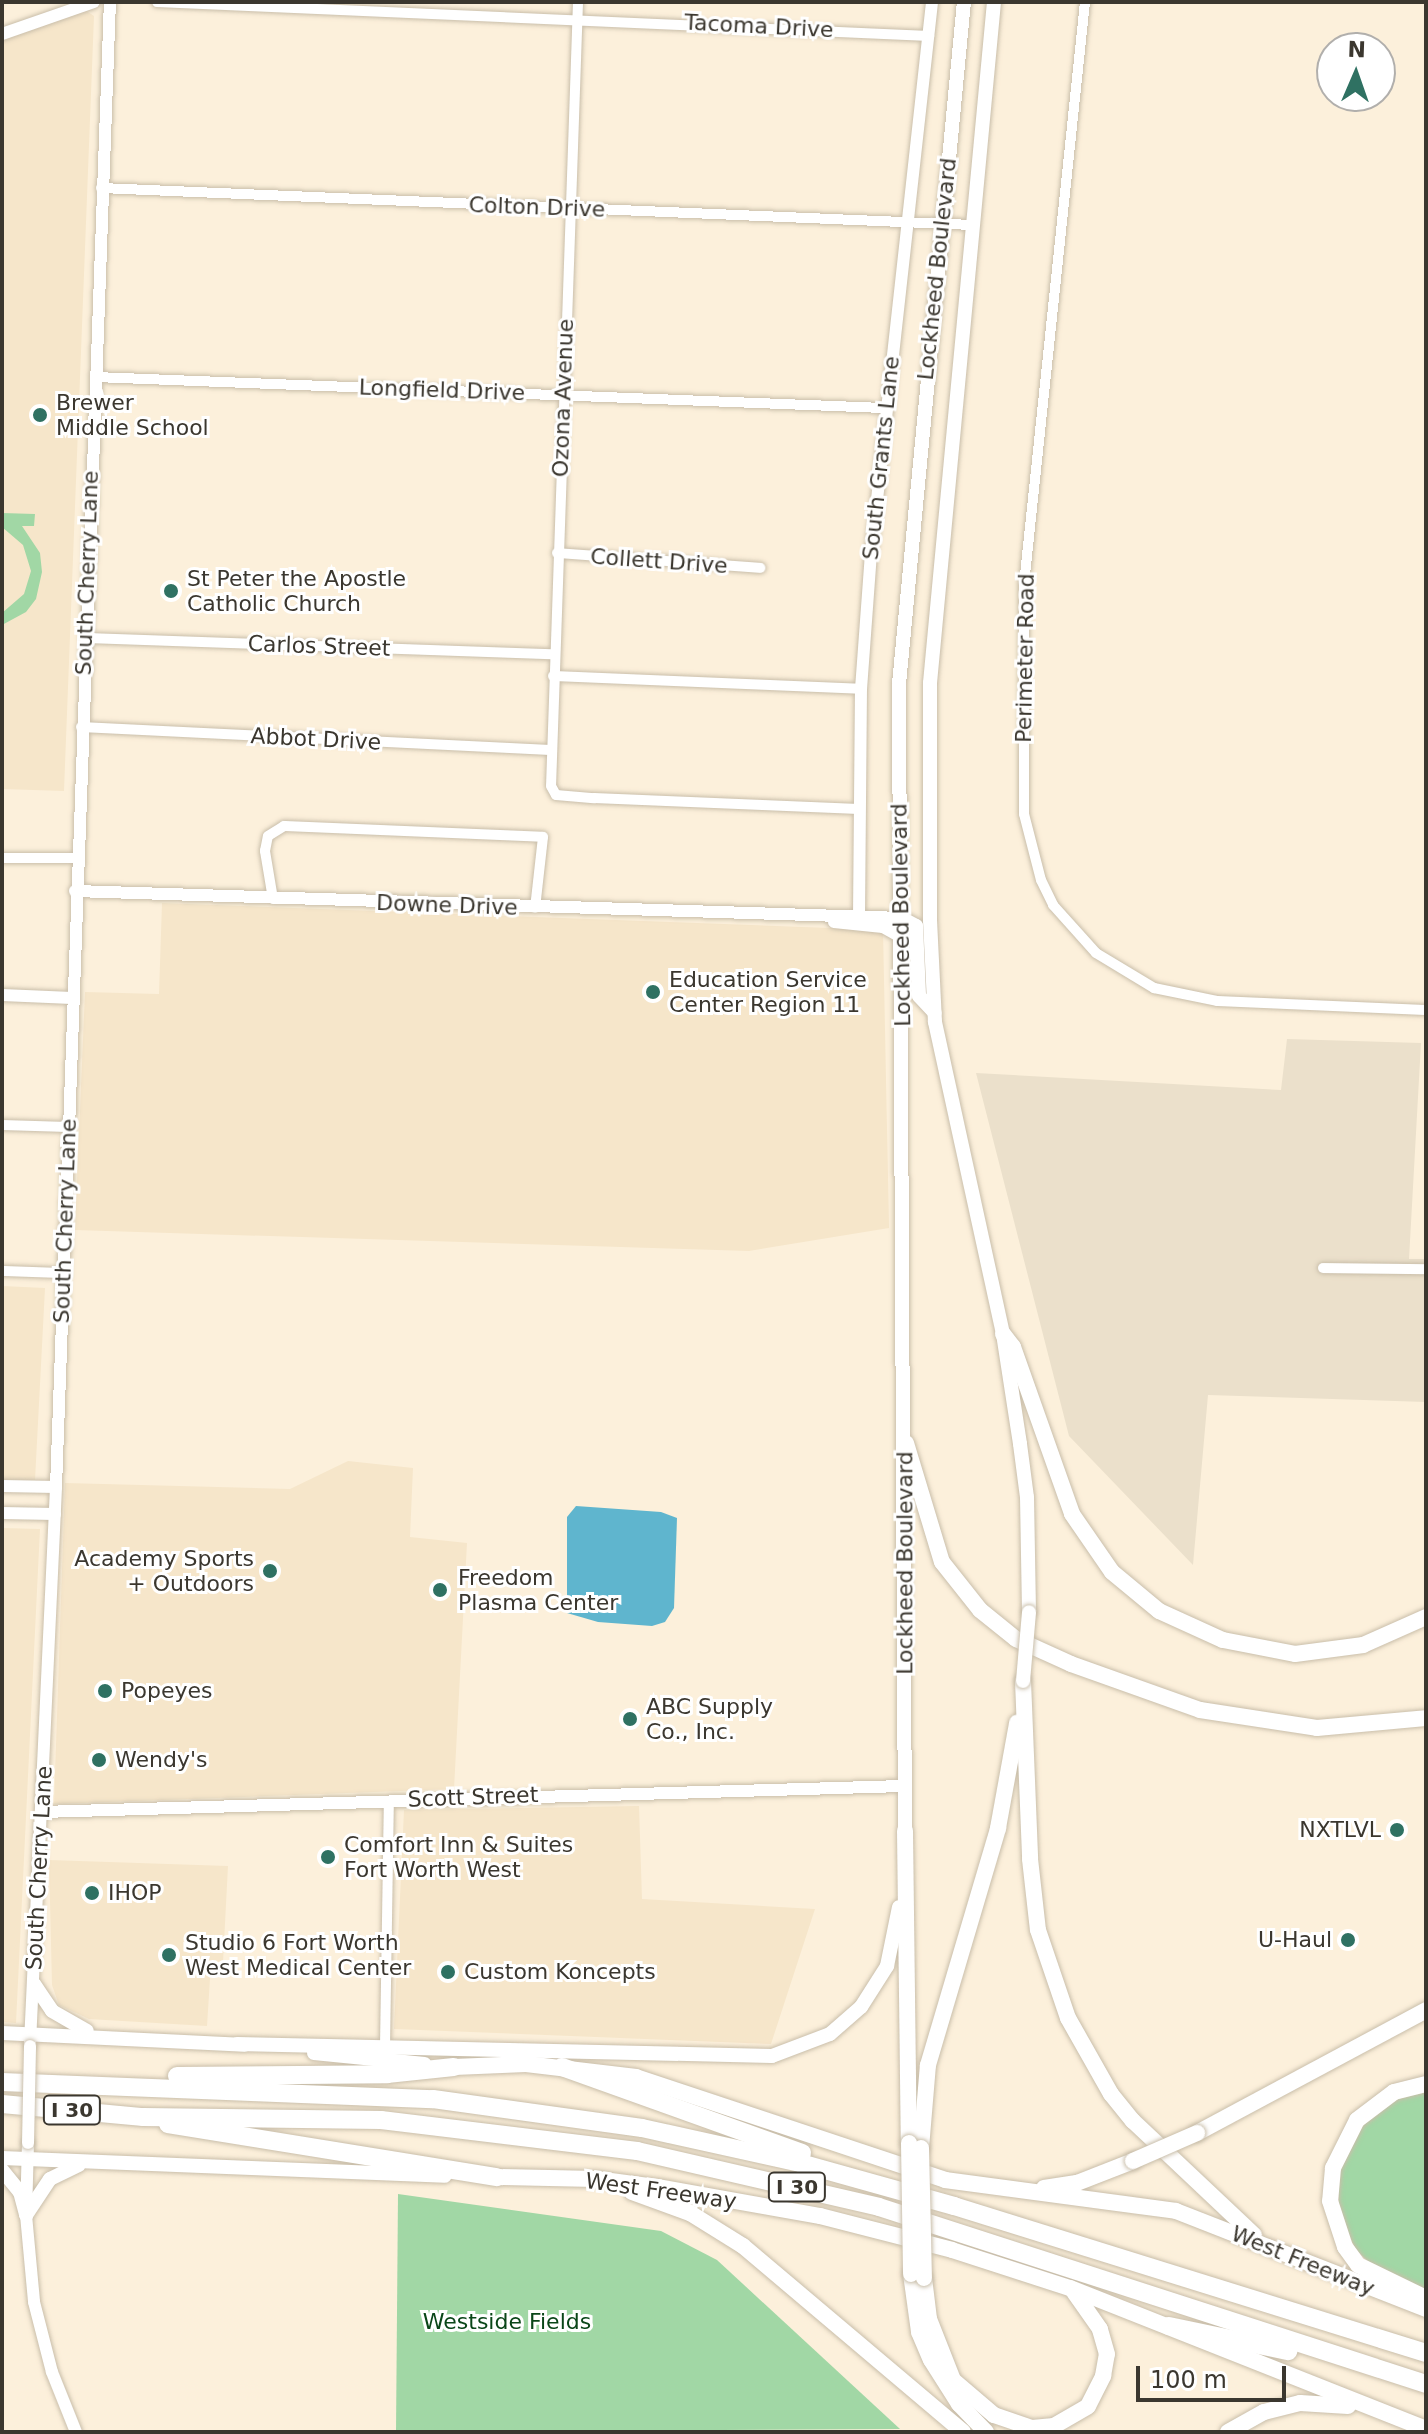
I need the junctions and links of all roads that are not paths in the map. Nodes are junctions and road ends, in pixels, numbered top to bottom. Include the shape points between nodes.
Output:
1 (94, 2) edge
2 (110, 2) edge
3 (157, 2) edge
4 (578, 2) edge
5 (932, 2) edge
6 (964, 2) edge
7 (994, 2) edge
8 (1085, 2) edge
9 (577, 19) junction
10 (2, 34) edge
11 (929, 36) junction
12 (101, 188) junction
13 (570, 208) junction
14 (940, 223) junction
15 (906, 224) junction
16 (972, 225) junction
17 (95, 377) junction
18 (563, 395) junction
19 (885, 408) junction
20 (557, 553) junction
21 (760, 568) dead end
22 (85, 638) junction
23 (554, 654) junction
24 (553, 676) junction
25 (861, 689) junction
26 (81, 727) junction
27 (550, 750) junction
28 (859, 809) junction
29 (2, 858) edge
30 (76, 858) junction
31 (75, 891) junction
32 (273, 899) junction
33 (535, 908) junction
34 (859, 916) junction
35 (901, 918) junction
36 (819, 919) junction
37 (901, 937) junction
38 (2, 995) edge
39 (72, 998) junction
40 (1426, 1010) edge
41 (935, 1013) junction
42 (2, 1125) edge
43 (68, 1127) junction
44 (1323, 1268) dead end
45 (1426, 1269) edge
46 (2, 1271) edge
47 (63, 1273) junction
48 (1003, 1334) junction
49 (906, 1443) junction
50 (2, 1486) edge
51 (56, 1487) junction
52 (2, 1513) edge
53 (55, 1514) junction
54 (1426, 1617) edge
55 (1023, 1681) junction
56 (1426, 1718) edge
57 (904, 1786) junction
58 (389, 1801) junction
59 (42, 1812) junction
60 (905, 1831) junction
61 (34, 1984) junction
62 (1426, 2010) edge
63 (2, 2033) edge
64 (99, 2036) junction
65 (30, 2040) junction
66 (237, 2044) junction
67 (385, 2047) junction
68 (454, 2067) junction
69 (562, 2067) junction
70 (2, 2082) edge
71 (115, 2083) junction
72 (1426, 2084) edge
73 (2, 2104) edge
74 (143, 2117) junction
75 (915, 2145) junction
76 (27, 2151) junction
77 (2, 2158) edge
78 (87, 2162) junction
79 (2, 2170) edge
80 (827, 2171) junction
81 (497, 2177) junction
82 (596, 2179) junction
83 (1023, 2191) junction
84 (26, 2215) junction
85 (1263, 2243) junction
86 (918, 2276) junction
87 (1070, 2288) junction
88 (1426, 2298) edge
89 (1426, 2309) edge
90 (1169, 2326) junction
91 (1426, 2353) edge
92 (1407, 2378) junction
93 (1426, 2384) edge
94 (1393, 2417) junction
95 (1426, 2429) edge
96 (76, 2432) edge
97 (963, 2432) edge
98 (986, 2432) edge
99 (1228, 2432) edge

1 - 10 street
2 - 12 street, South Cherry Lane
3 - 9 street, Tacoma Drive
4 - 9 street, Ozona Avenue
5 - 11 street, South Grants Lane
6 - 14 main road, Lockheed Boulevard
7 - 16 main road, Lockheed Boulevard
8 - 40 street, Perimeter Road via 1024,584 1024,814 1041,880 1053,905 1096,953 1154,988 1217,1001
9 - 11 street, Tacoma Drive
9 - 13 street, Ozona Avenue
11 - 15 street, South Grants Lane
12 - 13 street, Colton Drive
12 - 17 street, South Cherry Lane
13 - 15 street, Colton Drive
13 - 18 street, Ozona Avenue
14 - 15 street, Colton Drive
14 - 16 street, Colton Drive
14 - 35 main road, Lockheed Boulevard via 900,669
15 - 19 street, South Grants Lane
16 - 41 main road, Lockheed Boulevard via 930,683 928,825
17 - 18 street, Longfield Drive
17 - 22 street, South Cherry Lane
18 - 19 street, Longfield Drive
18 - 20 street, Ozona Avenue
19 - 25 street, South Grants Lane
20 - 21 street, Collett Drive
20 - 23 street, Ozona Avenue
22 - 23 street, Carlos Street
22 - 26 street, South Cherry Lane
23 - 24 street, Ozona Avenue
24 - 25 street
24 - 27 street, Ozona Avenue
25 - 28 street, South Grants Lane
26 - 27 street, Abbot Drive
26 - 30 street, South Cherry Lane
27 - 28 street, Ozona Avenue via 553,793
28 - 34 street, South Grants Lane
29 - 30 street
30 - 31 street, South Cherry Lane
31 - 32 street, Downe Drive
31 - 39 street, South Cherry Lane
32 - 33 street, Downe Drive
32 - 33 street via 265,851 268,836 279,826 537,836 546,841
33 - 36 street, Downe Drive
34 - 35 street, Downe Drive
34 - 36 street, Downe Drive
35 - 37 main road, Lockheed Boulevard
35 - 41 main road via 916,926 919,996
36 - 37 street, Downe Drive via 883,927
37 - 49 main road, Lockheed Boulevard
38 - 39 street
39 - 43 street, South Cherry Lane
41 - 48 main road, Lockheed Boulevard
42 - 43 street
43 - 47 street, South Cherry Lane
44 - 45 street
46 - 47 street
47 - 51 street, South Cherry Lane
48 - 54 main road via 1013,1347 1072,1514 1112,1572 1159,1611 1223,1640 1295,1654 1363,1645
48 - 55 main road, Lockheed Boulevard, bridge via 1027,1497 1029,1612
49 - 56 main road via 942,1562 975,1604 1016,1639 1200,1710 1317,1728
49 - 57 main road, Lockheed Boulevard
50 - 51 street
51 - 53 street, South Cherry Lane
52 - 53 street
53 - 59 street, South Cherry Lane
55 - 75 main road via 998,1828 928,2065
55 - 85 main road via 1038,1930 1068,2018 1133,2121 1181,2172
57 - 58 street, Scott Street
57 - 60 main road, Lockheed Boulevard
58 - 59 street, Scott Street
58 - 67 street
59 - 61 street, South Cherry Lane
60 - 67 main road, Lockheed Boulevard via 898,1932 887,1966 861,2007 807,2045 758,2057
60 - 75 main road
61 - 64 main road via 52,2011
61 - 65 street, South Cherry Lane
62 - 83 main road, bridge via 1197,2133 1077,2183
63 - 65 main road, West Freeway
64 - 65 main road, West Freeway
64 - 66 main road, West Freeway
65 - 76 street, South Cherry Lane, bridge
66 - 67 main road, Lockheed Boulevard
66 - 68 main road, West Freeway
68 - 69 main road, West Freeway
68 - 71 highway via 387,2074 142,2076
69 - 80 highway via 809,2155
69 - 83 main road, West Freeway via 667,2085 945,2180
70 - 71 highway, West Freeway / I 30
71 - 80 highway, West Freeway / I 30 via 497,2106 693,2138
72 - 88 main road via 1394,2092 1357,2120 1333,2168 1330,2201 1345,2247 1358,2265
73 - 74 highway, West Freeway / I 30
74 - 81 highway via 179,2128
74 - 92 highway, West Freeway / I 30 via 381,2120 662,2157 879,2207
75 - 86 main road, bridge
76 - 77 main road, West Freeway
76 - 78 main road, West Freeway
76 - 84 street, South Cherry Lane
78 - 81 main road, West Freeway
78 - 84 main road via 50,2179
79 - 84 main road via 20,2192
80 - 91 highway, West Freeway / I 30
81 - 82 main road, West Freeway
82 - 87 main road, West Freeway via 820,2216
82 - 97 main road via 690,2213 743,2246
83 - 85 main road, West Freeway via 1176,2211
84 - 96 street, South Cherry Lane via 42,2339
85 - 89 main road, West Freeway
86 - 87 main road via 953,2380 994,2415 1032,2428 1054,2426 1088,2406 1103,2376 1107,2354 1100,2329
86 - 98 main road via 919,2332 931,2360 959,2404
87 - 90 main road, West Freeway
90 - 92 highway via 1274,2347 1368,2375
90 - 94 main road, West Freeway
92 - 93 highway, West Freeway / I 30
94 - 95 main road, West Freeway
94 - 99 main road via 1329,2402 1300,2403 1264,2412

